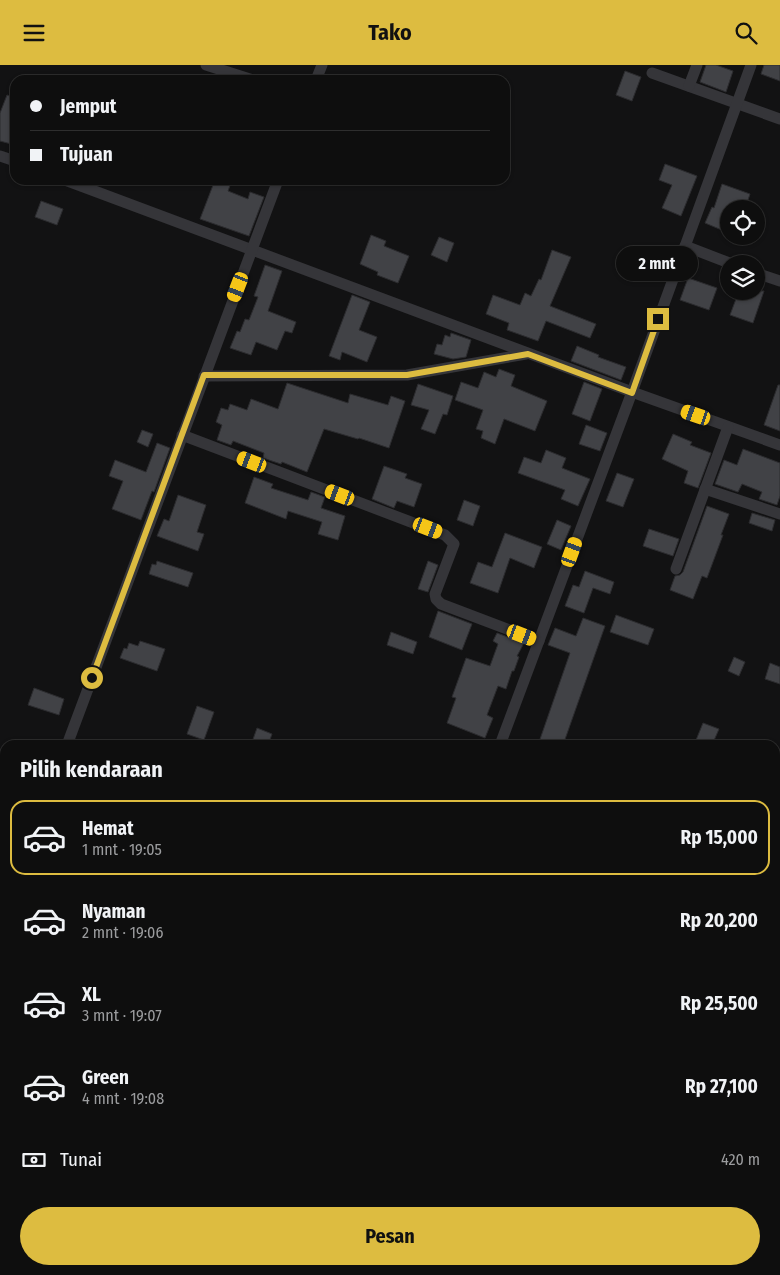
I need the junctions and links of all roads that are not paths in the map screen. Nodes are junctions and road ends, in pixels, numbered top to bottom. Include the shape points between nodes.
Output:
1 (206, 65) edge
2 (697, 65) edge
3 (751, 65) edge
4 (652, 73) dead end
5 (237, 75) edge
6 (689, 86) junction
7 (737, 103) junction
8 (780, 119) edge
9 (78, 185) edge
10 (276, 185) edge
11 (685, 246) junction
12 (251, 251) junction
13 (720, 259) edge
14 (765, 276) edge
15 (780, 281) edge
16 (528, 354) junction
17 (204, 375) junction
18 (632, 393) junction
19 (728, 427) junction
20 (182, 435) junction
21 (780, 445) edge
22 (705, 489) junction
23 (780, 514) edge
24 (676, 569) dead end
25 (538, 641) junction
26 (69, 740) edge
27 (502, 740) edge

1 - 5 street
2 - 6 street
3 - 7 street
4 - 6 street
6 - 7 street
7 - 8 street
7 - 11 street
9 - 12 street
10 - 12 street
11 - 13 street
11 - 18 street
12 - 16 street
12 - 17 street
14 - 15 street
16 - 17 street via 401,375
16 - 18 street
17 - 20 street
18 - 19 street
18 - 25 street
19 - 21 street
19 - 22 street
20 - 25 street via 445,535 454,544 436,599
20 - 26 street
22 - 23 street
22 - 24 street
25 - 27 street

